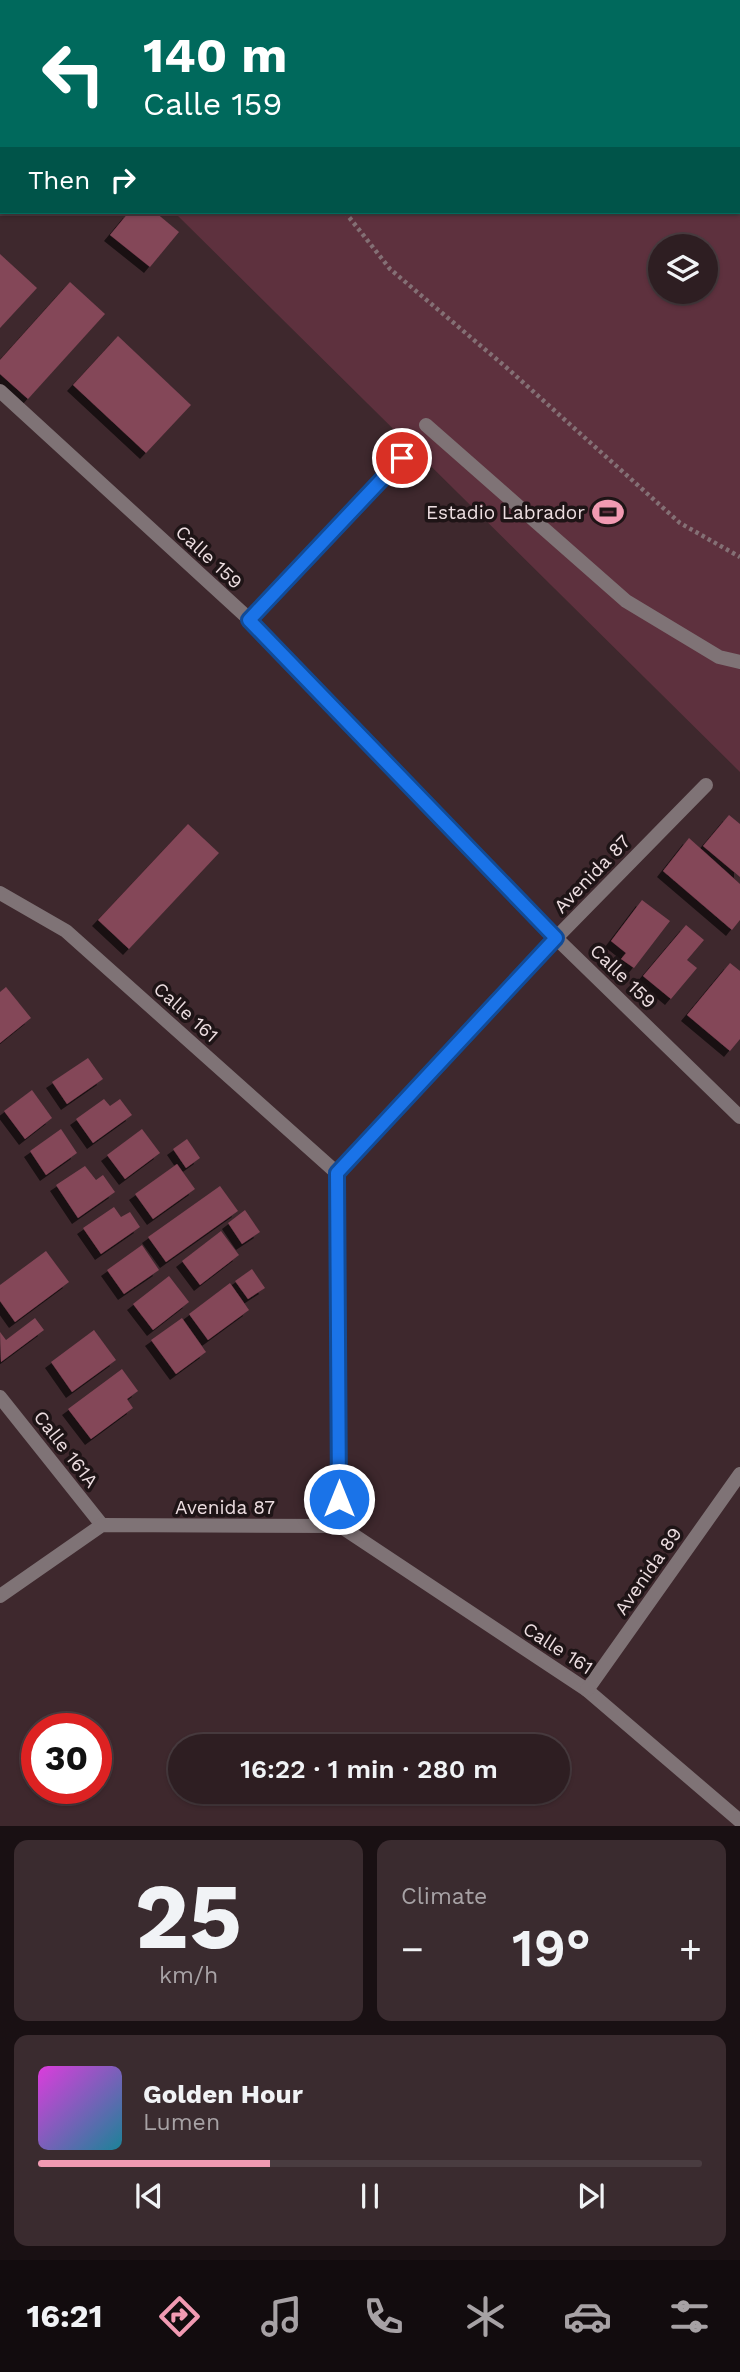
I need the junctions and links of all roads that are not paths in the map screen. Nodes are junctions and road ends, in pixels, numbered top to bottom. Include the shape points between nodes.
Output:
1 (0, 391) edge
2 (426, 425) dead end
3 (402, 458) dead end
4 (249, 620) junction
5 (740, 662) edge
6 (706, 785) dead end
7 (0, 893) edge
8 (556, 938) junction
9 (740, 1117) edge
10 (337, 1173) junction
11 (0, 1397) edge
12 (740, 1474) edge
13 (102, 1525) junction
14 (340, 1527) junction
15 (0, 1596) edge
16 (587, 1690) junction
17 (740, 1821) edge

1 - 4 street, Calle 159
2 - 5 street via 626,601 719,657
3 - 4 street
4 - 8 street, Calle 159
6 - 8 street, Avenida 87
7 - 10 street, Calle 161 via 66,932
8 - 9 street, Calle 159
8 - 10 street, Avenida 87
10 - 14 street
11 - 13 street, Calle 161A
12 - 16 street, Avenida 89
13 - 14 street, Avenida 87
13 - 15 street
14 - 16 street, Calle 161
16 - 17 street, Calle 161

